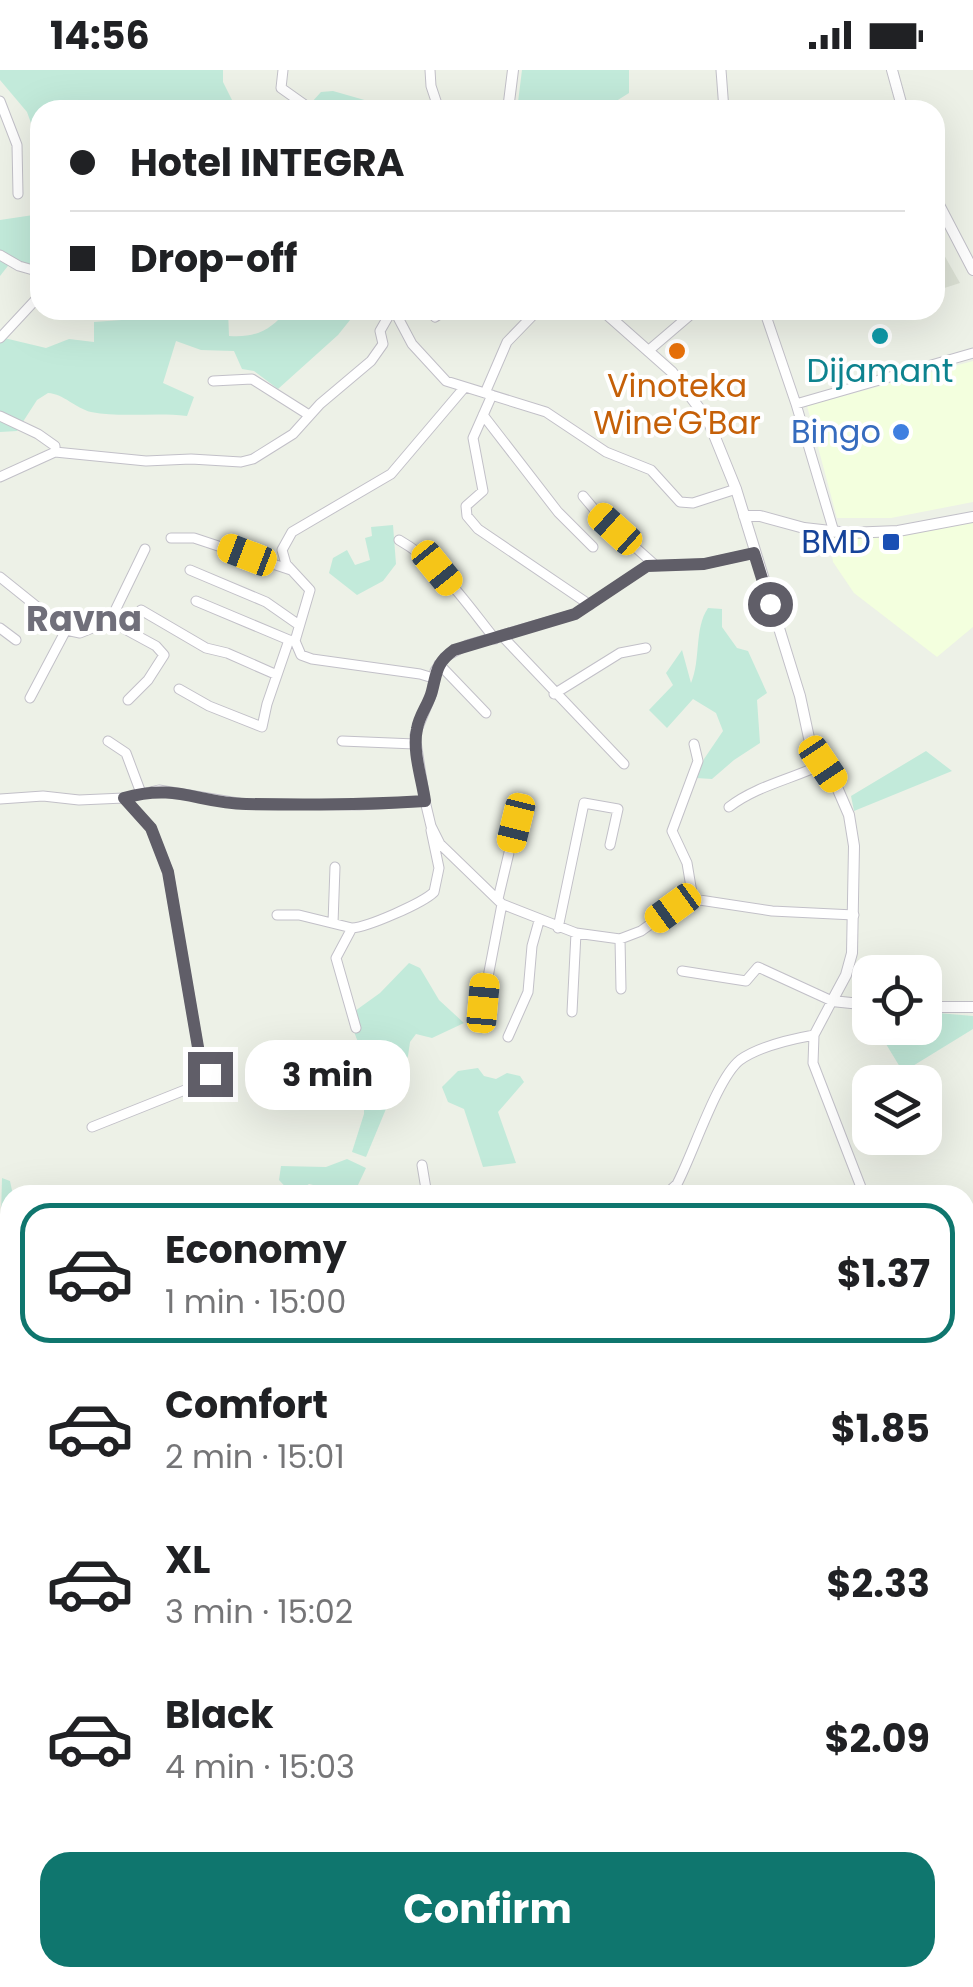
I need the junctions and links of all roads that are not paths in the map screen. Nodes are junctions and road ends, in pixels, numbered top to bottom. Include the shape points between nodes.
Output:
1 (284, 70) edge
2 (430, 70) edge
3 (513, 70) edge
4 (721, 70) edge
5 (892, 70) edge
6 (286, 93) junction
7 (286, 100) edge
8 (297, 100) edge
9 (436, 100) edge
10 (509, 100) edge
11 (723, 100) edge
12 (900, 100) edge
13 (0, 101) edge
14 (18, 194) dead end
15 (945, 216) edge
16 (0, 255) edge
17 (30, 269) edge
18 (973, 270) edge
19 (30, 306) edge
20 (386, 320) edge
21 (399, 320) edge
22 (521, 320) edge
23 (614, 320) edge
24 (684, 320) edge
25 (767, 320) edge
26 (0, 338) edge
27 (648, 350) junction
28 (973, 353) edge
29 (213, 381) dead end
30 (464, 388) junction
31 (488, 394) junction
32 (796, 404) junction
33 (309, 415) junction
34 (484, 415) junction
35 (0, 416) edge
36 (55, 452) junction
37 (0, 477) edge
38 (736, 489) junction
39 (583, 496) dead end
40 (744, 516) junction
41 (973, 517) edge
42 (834, 532) junction
43 (171, 538) dead end
44 (399, 540) dead end
45 (593, 546) dead end
46 (145, 548) dead end
47 (754, 553) junction
48 (654, 564) junction
49 (190, 570) dead end
50 (290, 570) junction
51 (0, 577) edge
52 (196, 601) dead end
53 (590, 605) junction
54 (141, 610) dead end
55 (110, 621) junction
56 (299, 625) junction
57 (0, 628) edge
58 (66, 630) junction
59 (499, 638) junction
60 (16, 640) dead end
61 (292, 640) junction
62 (646, 648) dead end
63 (439, 664) junction
64 (277, 676) junction
65 (433, 678) junction
66 (179, 690) dead end
67 (554, 694) junction
68 (30, 698) dead end
69 (128, 700) dead end
70 (486, 713) dead end
71 (108, 741) dead end
72 (342, 741) dead end
73 (415, 744) junction
74 (694, 744) dead end
75 (624, 764) dead end
76 (823, 764) junction
77 (141, 793) junction
78 (124, 798) junction
79 (0, 799) edge
80 (425, 801) junction
81 (729, 807) dead end
82 (516, 823) dead end
83 (432, 826) junction
84 (610, 845) dead end
85 (335, 867) dead end
86 (693, 899) junction
87 (500, 901) junction
88 (278, 915) dead end
89 (854, 915) junction
90 (539, 921) junction
91 (333, 923) junction
92 (352, 928) junction
93 (558, 928) junction
94 (576, 933) junction
95 (620, 939) junction
96 (682, 972) dead end
97 (621, 989) dead end
98 (832, 1001) junction
99 (483, 1003) dead end
100 (852, 1003) edge
101 (942, 1007) edge
102 (973, 1007) edge
103 (572, 1012) dead end
104 (356, 1028) dead end
105 (814, 1034) junction
106 (508, 1038) dead end
107 (92, 1126) dead end
108 (422, 1165) dead end
109 (425, 1185) edge
110 (676, 1185) edge
111 (860, 1185) edge

1 - 6 street via 280,84
2 - 9 street
3 - 10 street
4 - 11 street
5 - 12 street
6 - 7 street
6 - 8 street
13 - 14 street via 17,146
15 - 18 street
16 - 17 street
19 - 26 street
20 - 33 street via 380,330 384,344 371,360
21 - 30 street via 431,368
22 - 31 street via 502,349
23 - 27 street
24 - 27 street
25 - 32 street
27 - 38 street via 705,414
28 - 32 street
29 - 33 street via 252,379
30 - 31 street
30 - 50 street via 391,474 288,535 282,550
31 - 34 street
31 - 38 street via 546,412 600,448 650,470 680,502
32 - 42 street
33 - 36 street via 278,446 241,462
34 - 45 street via 558,512
34 - 53 street via 473,438 484,489 465,508 472,524
35 - 36 street via 38,434
36 - 37 street
38 - 40 street
39 - 48 street
40 - 42 street
40 - 47 street
41 - 42 street
43 - 50 street via 194,538
44 - 59 street via 437,568
46 - 55 street
47 - 48 street via 704,564
47 - 76 street
48 - 53 street
49 - 56 street via 266,602
50 - 56 street via 310,590
51 - 58 street
52 - 61 street
53 - 59 street
54 - 64 street via 206,648
55 - 58 street via 80,633
55 - 69 street via 164,655
56 - 61 street
57 - 60 street
58 - 68 street
59 - 63 street via 454,650
59 - 67 street
61 - 64 street
61 - 65 street via 312,660
62 - 67 street via 620,654
63 - 65 street
63 - 70 street
64 - 66 street via 262,727
65 - 73 street
67 - 75 street
71 - 77 street via 126,753
72 - 73 street
73 - 80 street
74 - 86 street via 698,761 672,831
76 - 81 street
76 - 89 street via 852,830
77 - 78 street
77 - 80 street via 244,804
78 - 79 street
78 - 107 street via 151,828 168,872 199,1053 210,1080
80 - 83 street
82 - 87 street
83 - 87 street via 440,844
83 - 92 street via 440,868 434,892
84 - 93 street via 618,810 584,803
85 - 91 street
86 - 89 street via 772,912
86 - 95 street
87 - 90 street
87 - 99 street
88 - 91 street
89 - 98 street via 850,966
90 - 93 street
90 - 106 street via 528,992
91 - 92 street
92 - 104 street via 336,958
93 - 94 street
94 - 95 street
94 - 103 street
95 - 97 street
96 - 98 street via 746,981 758,968
98 - 100 street
98 - 105 street
101 - 102 street
105 - 110 street via 737,1062
105 - 111 street via 815,1071
108 - 109 street

